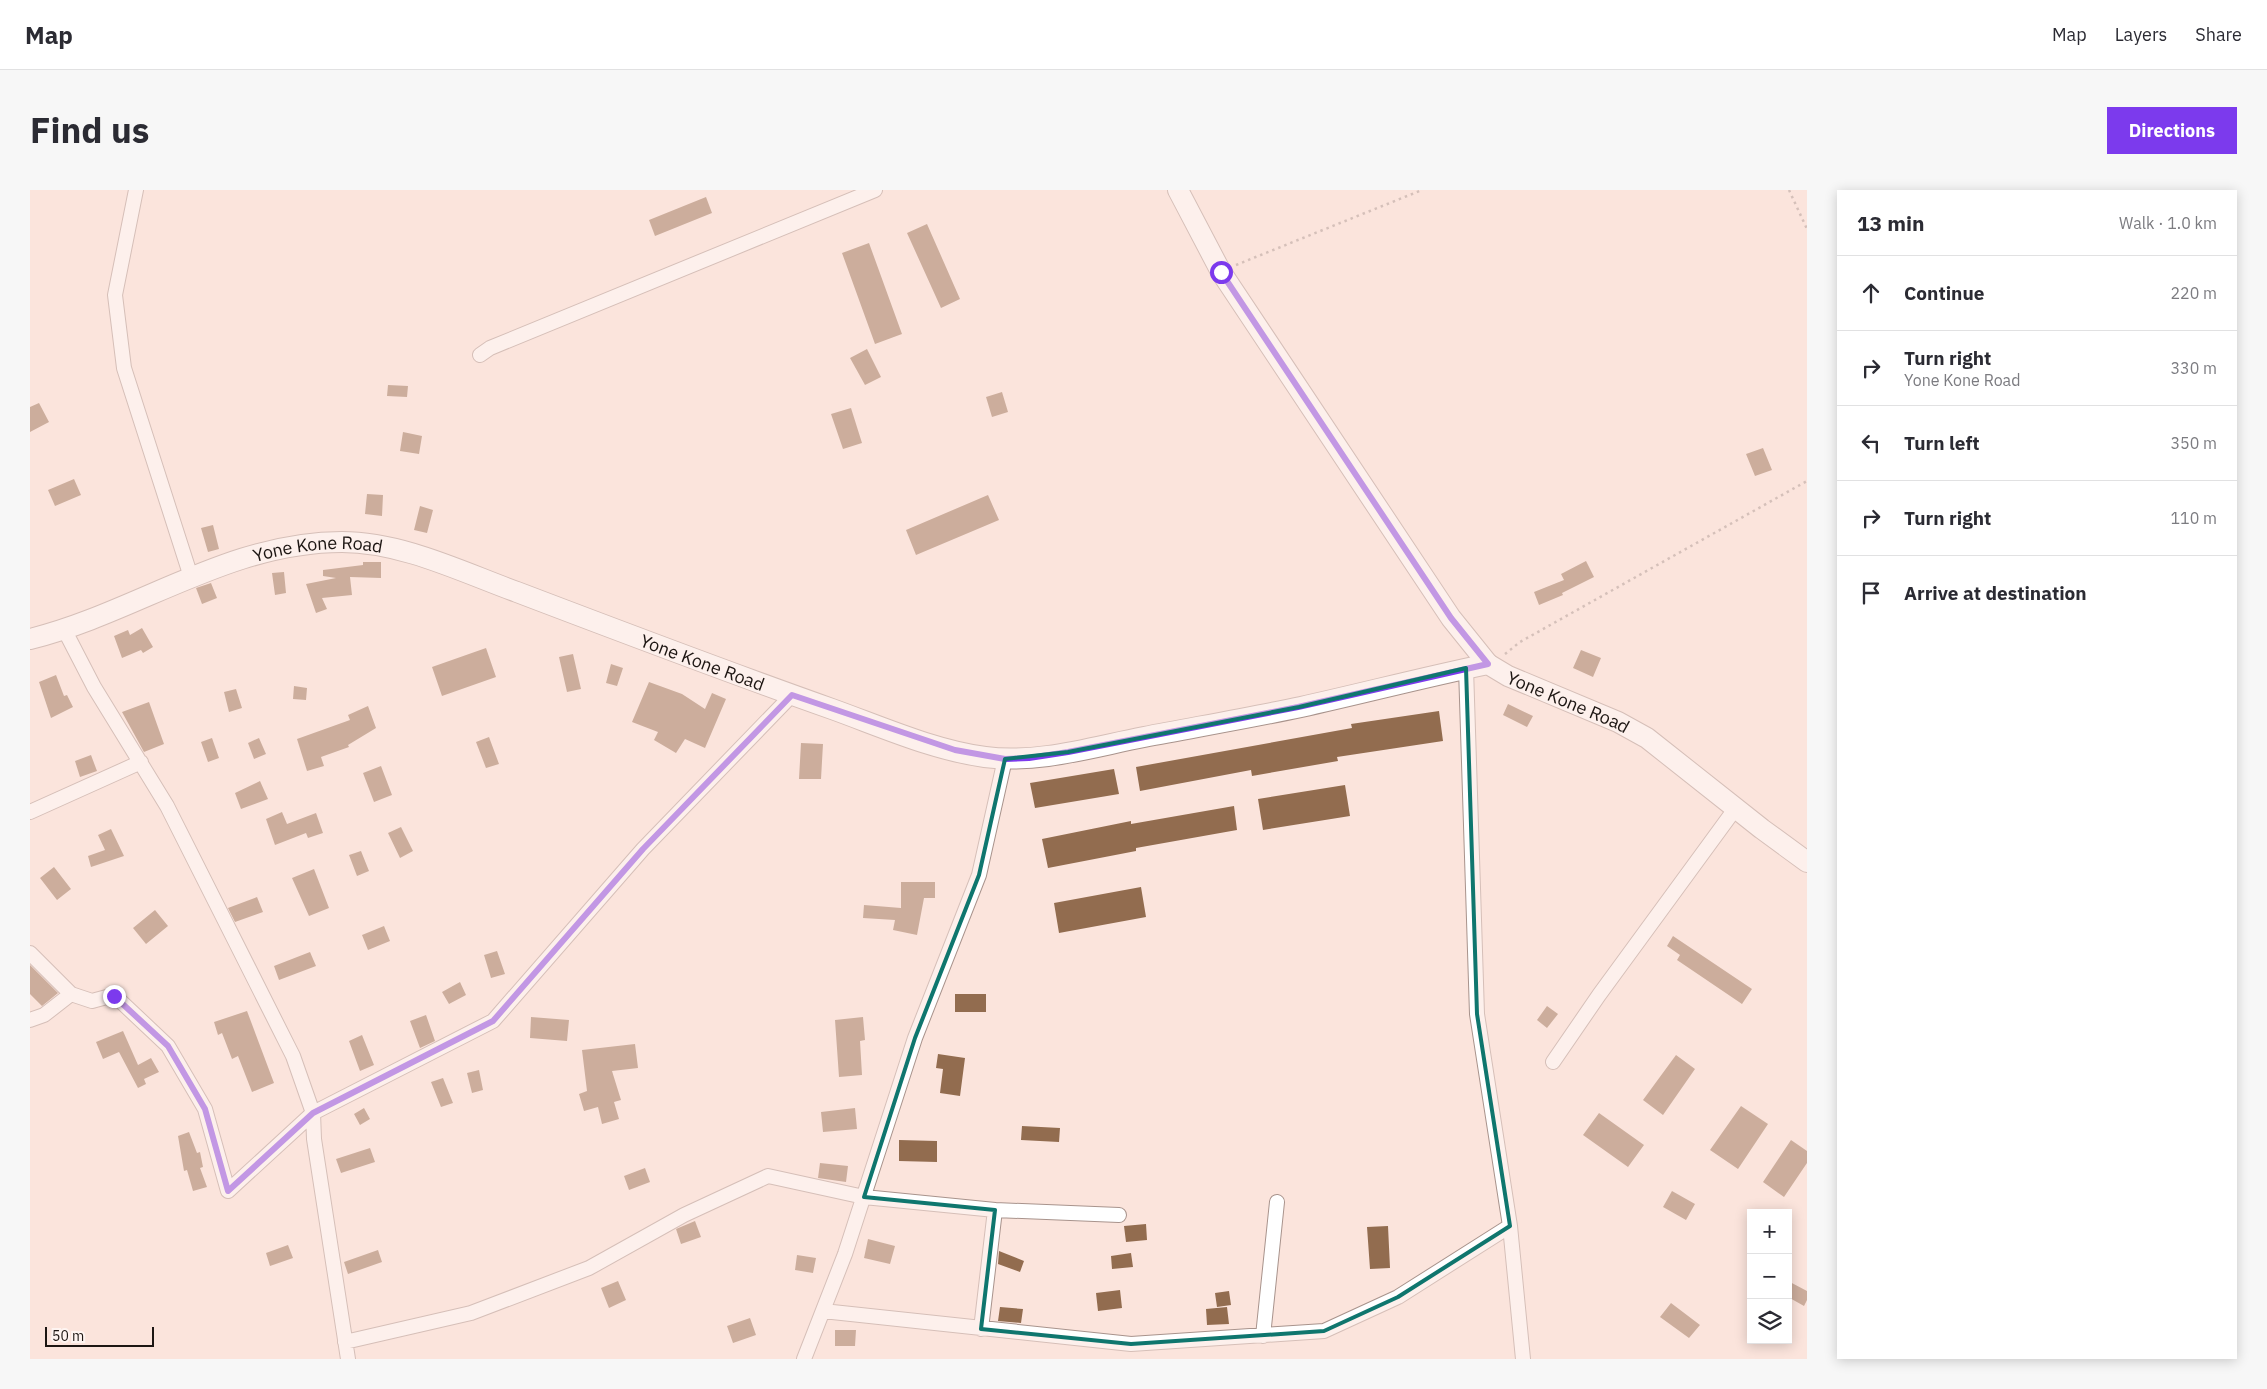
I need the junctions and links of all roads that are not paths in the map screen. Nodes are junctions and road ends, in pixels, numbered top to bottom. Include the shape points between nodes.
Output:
1 (136, 190) edge
2 (875, 190) edge
3 (1178, 190) edge
4 (480, 355) dead end
5 (191, 577) junction
6 (64, 631) junction
7 (30, 639) edge
8 (1488, 664) junction
9 (1466, 668) junction
10 (792, 695) junction
11 (1005, 759) junction
12 (140, 762) junction
13 (1736, 808) junction
14 (30, 812) edge
15 (1807, 862) edge
16 (30, 954) edge
17 (71, 994) junction
18 (30, 1020) edge
19 (1553, 1062) dead end
20 (313, 1113) junction
21 (864, 1197) junction
22 (1277, 1202) dead end
23 (995, 1210) junction
24 (1119, 1215) dead end
25 (1510, 1226) junction
26 (823, 1311) junction
27 (981, 1329) junction
28 (1263, 1336) junction
29 (345, 1342) junction
30 (348, 1359) edge
31 (804, 1359) edge
32 (1523, 1359) edge

1 - 5 street via 115,295 124,368
2 - 4 street via 490,348
3 - 8 street via 1221,272 1451,618
5 - 6 street, Yone Kone Road
5 - 10 street, Yone Kone Road via 220,565 307,544 342,542 374,545 466,573
6 - 7 street, Yone Kone Road
6 - 12 street
8 - 9 street, Yone Kone Road
8 - 13 street, Yone Kone Road via 1647,738
9 - 11 street, Yone Kone Road via 1279,711 1068,752
9 - 25 street via 1477,1014
10 - 11 street, Yone Kone Road via 929,743
10 - 20 street via 643,849 493,1021
11 - 21 street via 979,875 915,1038
12 - 14 street
12 - 20 street via 167,806 293,1056
13 - 15 street, Yone Kone Road
13 - 19 street
16 - 17 street
17 - 18 street via 44,1015
17 - 20 street via 92,1001 114,996 168,1046 205,1109 228,1191
20 - 29 street via 314,1139
21 - 23 street
21 - 26 street
21 - 29 street via 768,1176 684,1215 589,1268 471,1313
22 - 28 street
23 - 24 street
23 - 27 street
25 - 28 street via 1398,1297 1324,1331
25 - 32 street
26 - 27 street
26 - 31 street
27 - 28 street via 1131,1344
29 - 30 street

